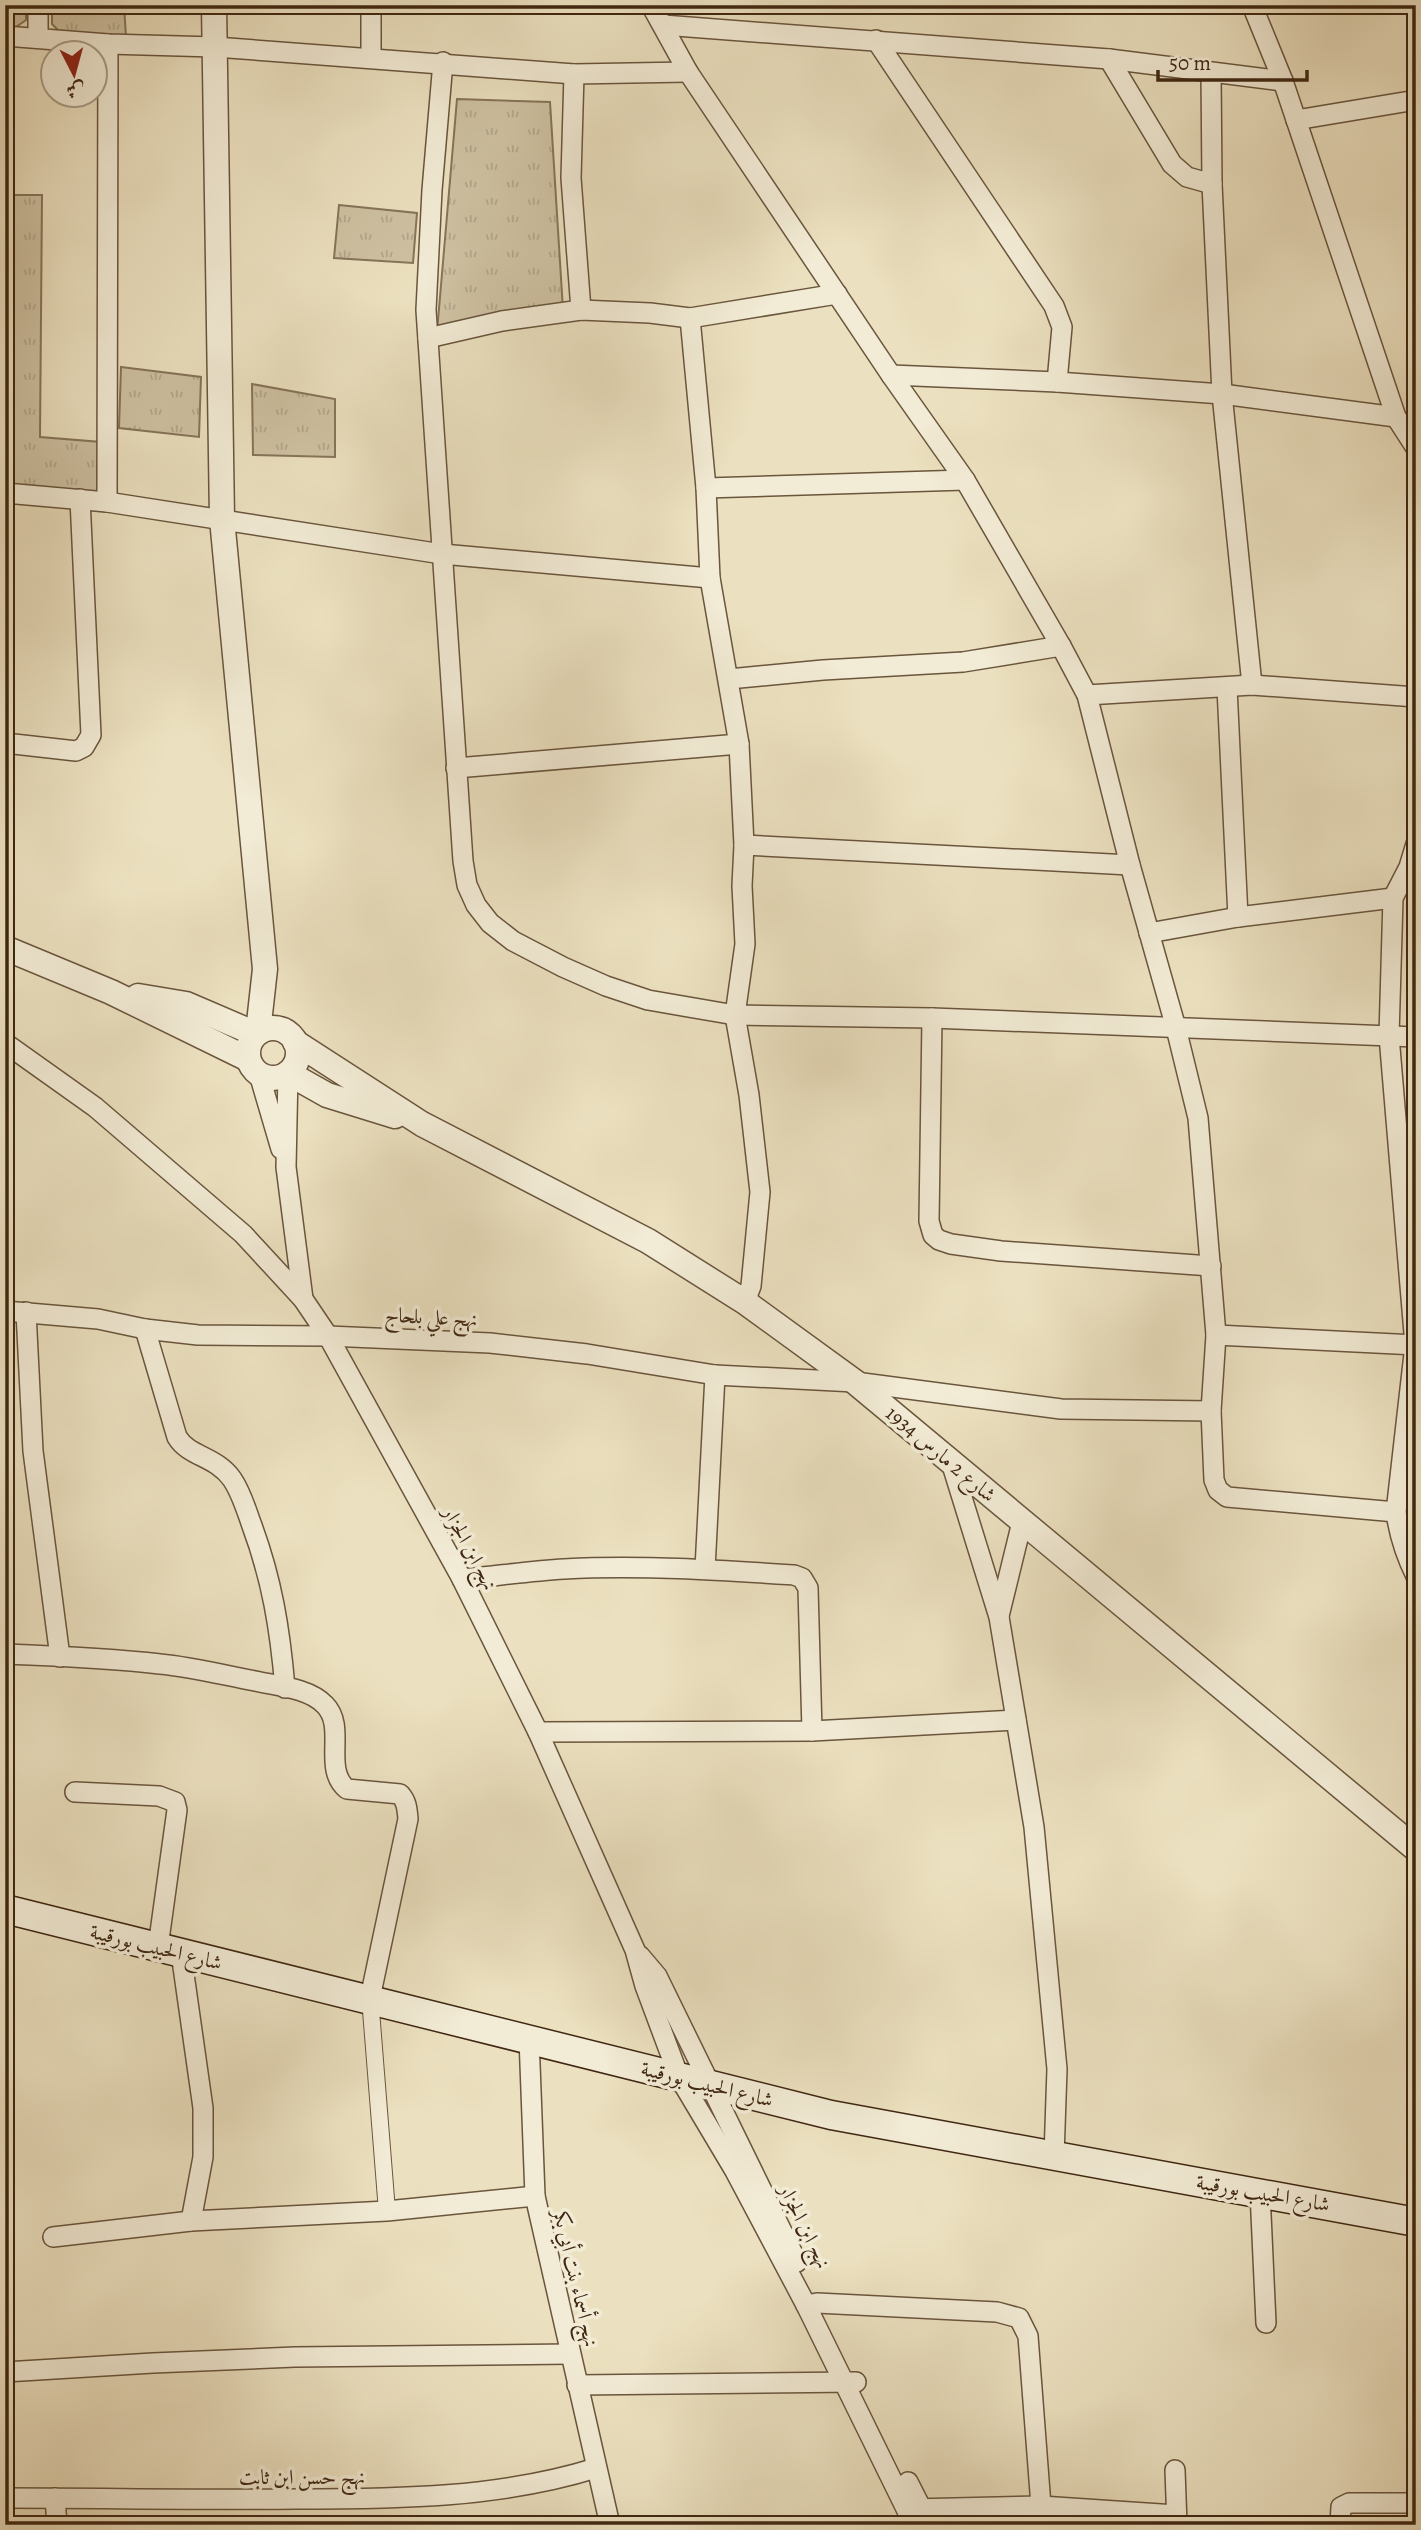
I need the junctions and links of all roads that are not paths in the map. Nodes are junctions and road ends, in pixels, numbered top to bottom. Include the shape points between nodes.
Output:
1 (38, 5) edge
2 (214, 5) edge
3 (371, 5) edge
4 (651, 5) edge
5 (1252, 5) edge
6 (663, 24) junction
7 (5, 36) edge
8 (38, 38) joint
9 (876, 40) junction
10 (108, 44) edge
11 (215, 47) junction
12 (372, 58) junction
13 (1109, 59) junction
14 (443, 62) junction
15 (688, 72) junction
16 (1211, 73) junction
17 (574, 74) junction
18 (1283, 81) junction
19 (1416, 100) edge
20 (108, 108) edge
21 (1296, 120) junction
22 (1212, 184) junction
23 (837, 294) junction
24 (581, 310) junction
25 (690, 318) junction
26 (428, 338) junction
27 (891, 375) junction
28 (1057, 382) junction
29 (1222, 394) junction
30 (1396, 417) junction
31 (1416, 448) edge
32 (965, 480) junction
33 (706, 488) junction
34 (5, 493) edge
35 (80, 499) junction
36 (107, 502) junction
37 (222, 519) junction
38 (442, 554) junction
39 (710, 578) junction
40 (1062, 646) junction
41 (729, 680) junction
42 (1252, 685) junction
43 (1227, 688) junction
44 (1087, 695) junction
45 (1416, 698) edge
46 (5, 743) edge
47 (739, 744) junction
48 (456, 768) junction
49 (1416, 844) edge
50 (744, 845) junction
51 (1130, 865) junction
52 (1393, 898) junction
53 (1238, 917) junction
54 (1149, 933) junction
55 (5, 948) edge
56 (265, 969) junction
57 (111, 992) junction
58 (735, 1015) junction
59 (932, 1018) junction
60 (1176, 1028) junction
61 (257, 1033) junction
62 (1389, 1036) junction
63 (291, 1037) junction
64 (1416, 1037) edge
65 (5, 1043) edge
66 (253, 1067) junction
67 (288, 1073) junction
68 (422, 1124) junction
69 (286, 1167) junction
70 (1211, 1266) junction
71 (303, 1299) junction
72 (745, 1302) junction
73 (5, 1311) edge
74 (26, 1312) junction
75 (145, 1329) junction
76 (1216, 1335) junction
77 (328, 1336) junction
78 (1415, 1345) edge
79 (715, 1375) junction
80 (855, 1382) junction
81 (1211, 1411) junction
82 (951, 1462) junction
83 (1396, 1512) junction
84 (1022, 1522) junction
85 (705, 1569) junction
86 (1416, 1576) edge
87 (462, 1579) junction
88 (999, 1618) junction
89 (5, 1654) edge
90 (60, 1657) junction
91 (285, 1688) junction
92 (1016, 1720) junction
93 (812, 1731) junction
94 (538, 1732) junction
95 (75, 1793) dead end
96 (1416, 1849) edge
97 (5, 1909) edge
98 (169, 1950) junction
99 (635, 1950) junction
100 (370, 1998) junction
101 (528, 2038) junction
102 (679, 2077) junction
103 (713, 2087) junction
104 (1054, 2156) junction
105 (1261, 2192) junction
106 (535, 2196) junction
107 (387, 2211) junction
108 (191, 2221) junction
109 (1416, 2221) edge
110 (53, 2236) dead end
111 (811, 2304) junction
112 (1266, 2323) dead end
113 (570, 2354) junction
114 (5, 2372) edge
115 (851, 2383) junction
116 (577, 2385) junction
117 (596, 2468) junction
118 (1175, 2470) dead end
119 (5, 2498) edge
120 (55, 2498) junction
121 (1416, 2503) edge
122 (1041, 2506) junction
123 (918, 2517) edge
124 (1176, 2520) edge
125 (57, 2525) edge
126 (610, 2525) edge
127 (1340, 2525) edge

1 - 8 street
2 - 11 street
3 - 12 street
4 - 6 street
5 - 18 street
6 - 9 street
6 - 15 street
7 - 8 street
9 - 13 street
9 - 28 street via 1054,306 1062,327
10 - 11 street
11 - 12 street
11 - 37 street
12 - 14 street
13 - 16 street
13 - 22 street via 1172,164 1187,177
14 - 17 street
14 - 26 street via 427,265
15 - 17 street
15 - 23 street
16 - 18 street
16 - 22 street
17 - 24 street via 571,177
18 - 21 street
19 - 21 street
20 - 36 street
21 - 30 street
22 - 29 street
23 - 25 street
23 - 27 street
24 - 25 street
24 - 26 street
25 - 33 street
26 - 38 street
27 - 28 street
27 - 32 street
28 - 29 street
29 - 30 street
29 - 42 street
30 - 31 street
32 - 33 street
32 - 40 street
33 - 39 street
34 - 35 street
35 - 36 street
35 - 46 street via 91,735 76,751
36 - 37 street
37 - 38 street
37 - 56 street
38 - 39 street
38 - 48 street
39 - 41 street
40 - 41 street via 963,662
40 - 44 street
41 - 47 street
42 - 43 street
42 - 45 street
43 - 44 street
43 - 53 street
44 - 51 street
47 - 48 street
47 - 50 street
48 - 58 street via 467,885 490,923 513,941 606,986 648,1000
49 - 52 street
50 - 51 street
50 - 58 street via 745,944
51 - 54 street
52 - 53 street
52 - 62 street
53 - 54 street
54 - 60 street
55 - 57 street
56 - 61 street
56 - 63 street
57 - 61 street via 186,1004
57 - 66 street
58 - 59 street
58 - 72 street via 760,1192 751,1286
59 - 60 street
59 - 70 street via 928,1199 930,1230 939,1240 1001,1251
60 - 62 street
60 - 70 street via 1198,1118
61 - 63 street via 273,1028
61 - 66 street via 249,1045
62 - 64 street
62 - 78 street
63 - 67 street via 297,1059
63 - 68 street, شارع 2 مارس 1934
65 - 71 street via 106,1116 243,1234
66 - 67 street via 274,1078
66 - 69 street
67 - 68 street, شارع 2 مارس 1934 via 327,1096
67 - 69 street
68 - 72 street, شارع 2 مارس 1934 via 648,1241
69 - 71 street, نهج ابن الجزار
70 - 76 street
71 - 77 street, نهج ابن الجزار
72 - 80 street, شارع 2 مارس 1934
73 - 74 street, نهج علي بلحاج
74 - 75 street, نهج علي بلحاج
74 - 90 street via 33,1451
75 - 77 street, نهج علي بلحاج via 198,1335
75 - 91 street via 182,1446 222,1467 244,1503 263,1555 281,1633
76 - 78 street
76 - 81 street
77 - 79 street, نهج علي بلحاج via 490,1343
77 - 87 street, نهج ابن الجزار
78 - 83 street
79 - 80 street, نهج علي بلحاج
79 - 85 street
80 - 81 street, نهج علي بلحاج via 1061,1409
80 - 82 street, شارع 2 مارس 1934
81 - 83 street via 1214,1480 1227,1497
82 - 84 street, شارع 2 مارس 1934
82 - 88 street
83 - 86 street via 1398,1531
84 - 88 street
84 - 96 street, شارع 2 مارس 1934
85 - 87 street via 562,1569
85 - 93 street via 794,1575 806,1582
87 - 94 street, نهج ابن الجزار
88 - 92 street
89 - 90 street
90 - 91 street via 161,1664
91 - 100 street via 316,1697 334,1719 336,1773 341,1784 347,1789 400,1794 405,1800 408,1819
92 - 93 street
92 - 104 street via 1034,1827 1057,2069
93 - 94 street
94 - 99 street, نهج ابن الجزار
95 - 98 street via 159,1796 175,1802
97 - 98 main road, شارع الحبيب بورقيبة
98 - 100 main road, شارع الحبيب بورقيبة
98 - 108 street via 203,2108 202,2157
99 - 102 street, نهج ابن الجزار
99 - 103 street, نهج ابن الجزار via 657,1976
100 - 101 main road, شارع الحبيب بورقيبة
100 - 107 street
101 - 102 main road, شارع الحبيب بورقيبة
101 - 106 street, نهج أسماء بنت أبي بكر
102 - 103 main road, شارع الحبيب بورقيبة
102 - 111 street, نهج ابن الجزار
103 - 104 main road, شارع الحبيب بورقيبة via 831,2115
103 - 111 street, نهج ابن الجزار
104 - 105 main road, شارع الحبيب بورقيبة
105 - 109 main road, شارع الحبيب بورقيبة
105 - 112 street
106 - 107 street
106 - 113 street, نهج أسماء بنت أبي بكر
107 - 108 street
108 - 110 street
111 - 115 street, نهج ابن الجزار
111 - 122 street via 997,2312 1019,2318 1028,2336
113 - 114 street via 282,2357
113 - 116 street, نهج أسماء بنت أبي بكر
115 - 116 street
115 - 123 street, نهج ابن الجزار
116 - 117 street, نهج أسماء بنت أبي بكر
117 - 120 street, نهج حسن ابن ثابت via 506,2488 394,2499
117 - 126 street, نهج أسماء بنت أبي بكر
118 - 124 street
119 - 120 street, نهج حسن ابن ثابت
120 - 125 street
121 - 127 street via 1349,2503 1341,2507
122 - 123 street
122 - 124 street

